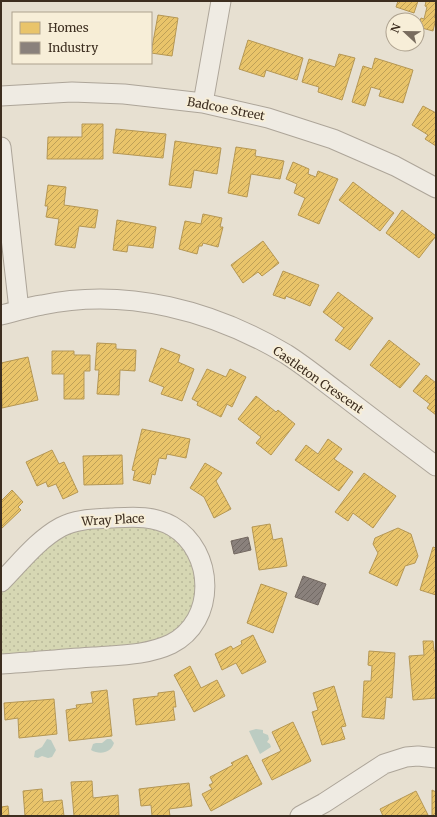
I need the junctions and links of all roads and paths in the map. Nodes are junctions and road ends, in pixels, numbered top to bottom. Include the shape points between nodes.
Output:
1 (221, 1) edge
2 (1, 96) edge
3 (203, 103) junction
4 (1, 147) edge
5 (436, 188) edge
6 (19, 310) junction
7 (1, 316) edge
8 (436, 466) edge
9 (1, 582) edge
10 (1, 664) edge
11 (436, 758) edge
12 (300, 816) edge

1 - 3 street
2 - 3 street, Badcoe Street via 72,92 124,94
3 - 5 street, Badcoe Street via 268,118 333,139 395,166
4 - 6 street
6 - 7 street, Castleton Crescent
6 - 8 street, Castleton Crescent via 43,304 85,300 131,300 201,314 245,332 286,354
9 - 10 street, Wray Place via 47,536 61,527 88,519 134,517 162,521 183,534 198,554 205,580 200,613 188,630 173,643 156,651
11 - 12 street via 406,757 384,764

